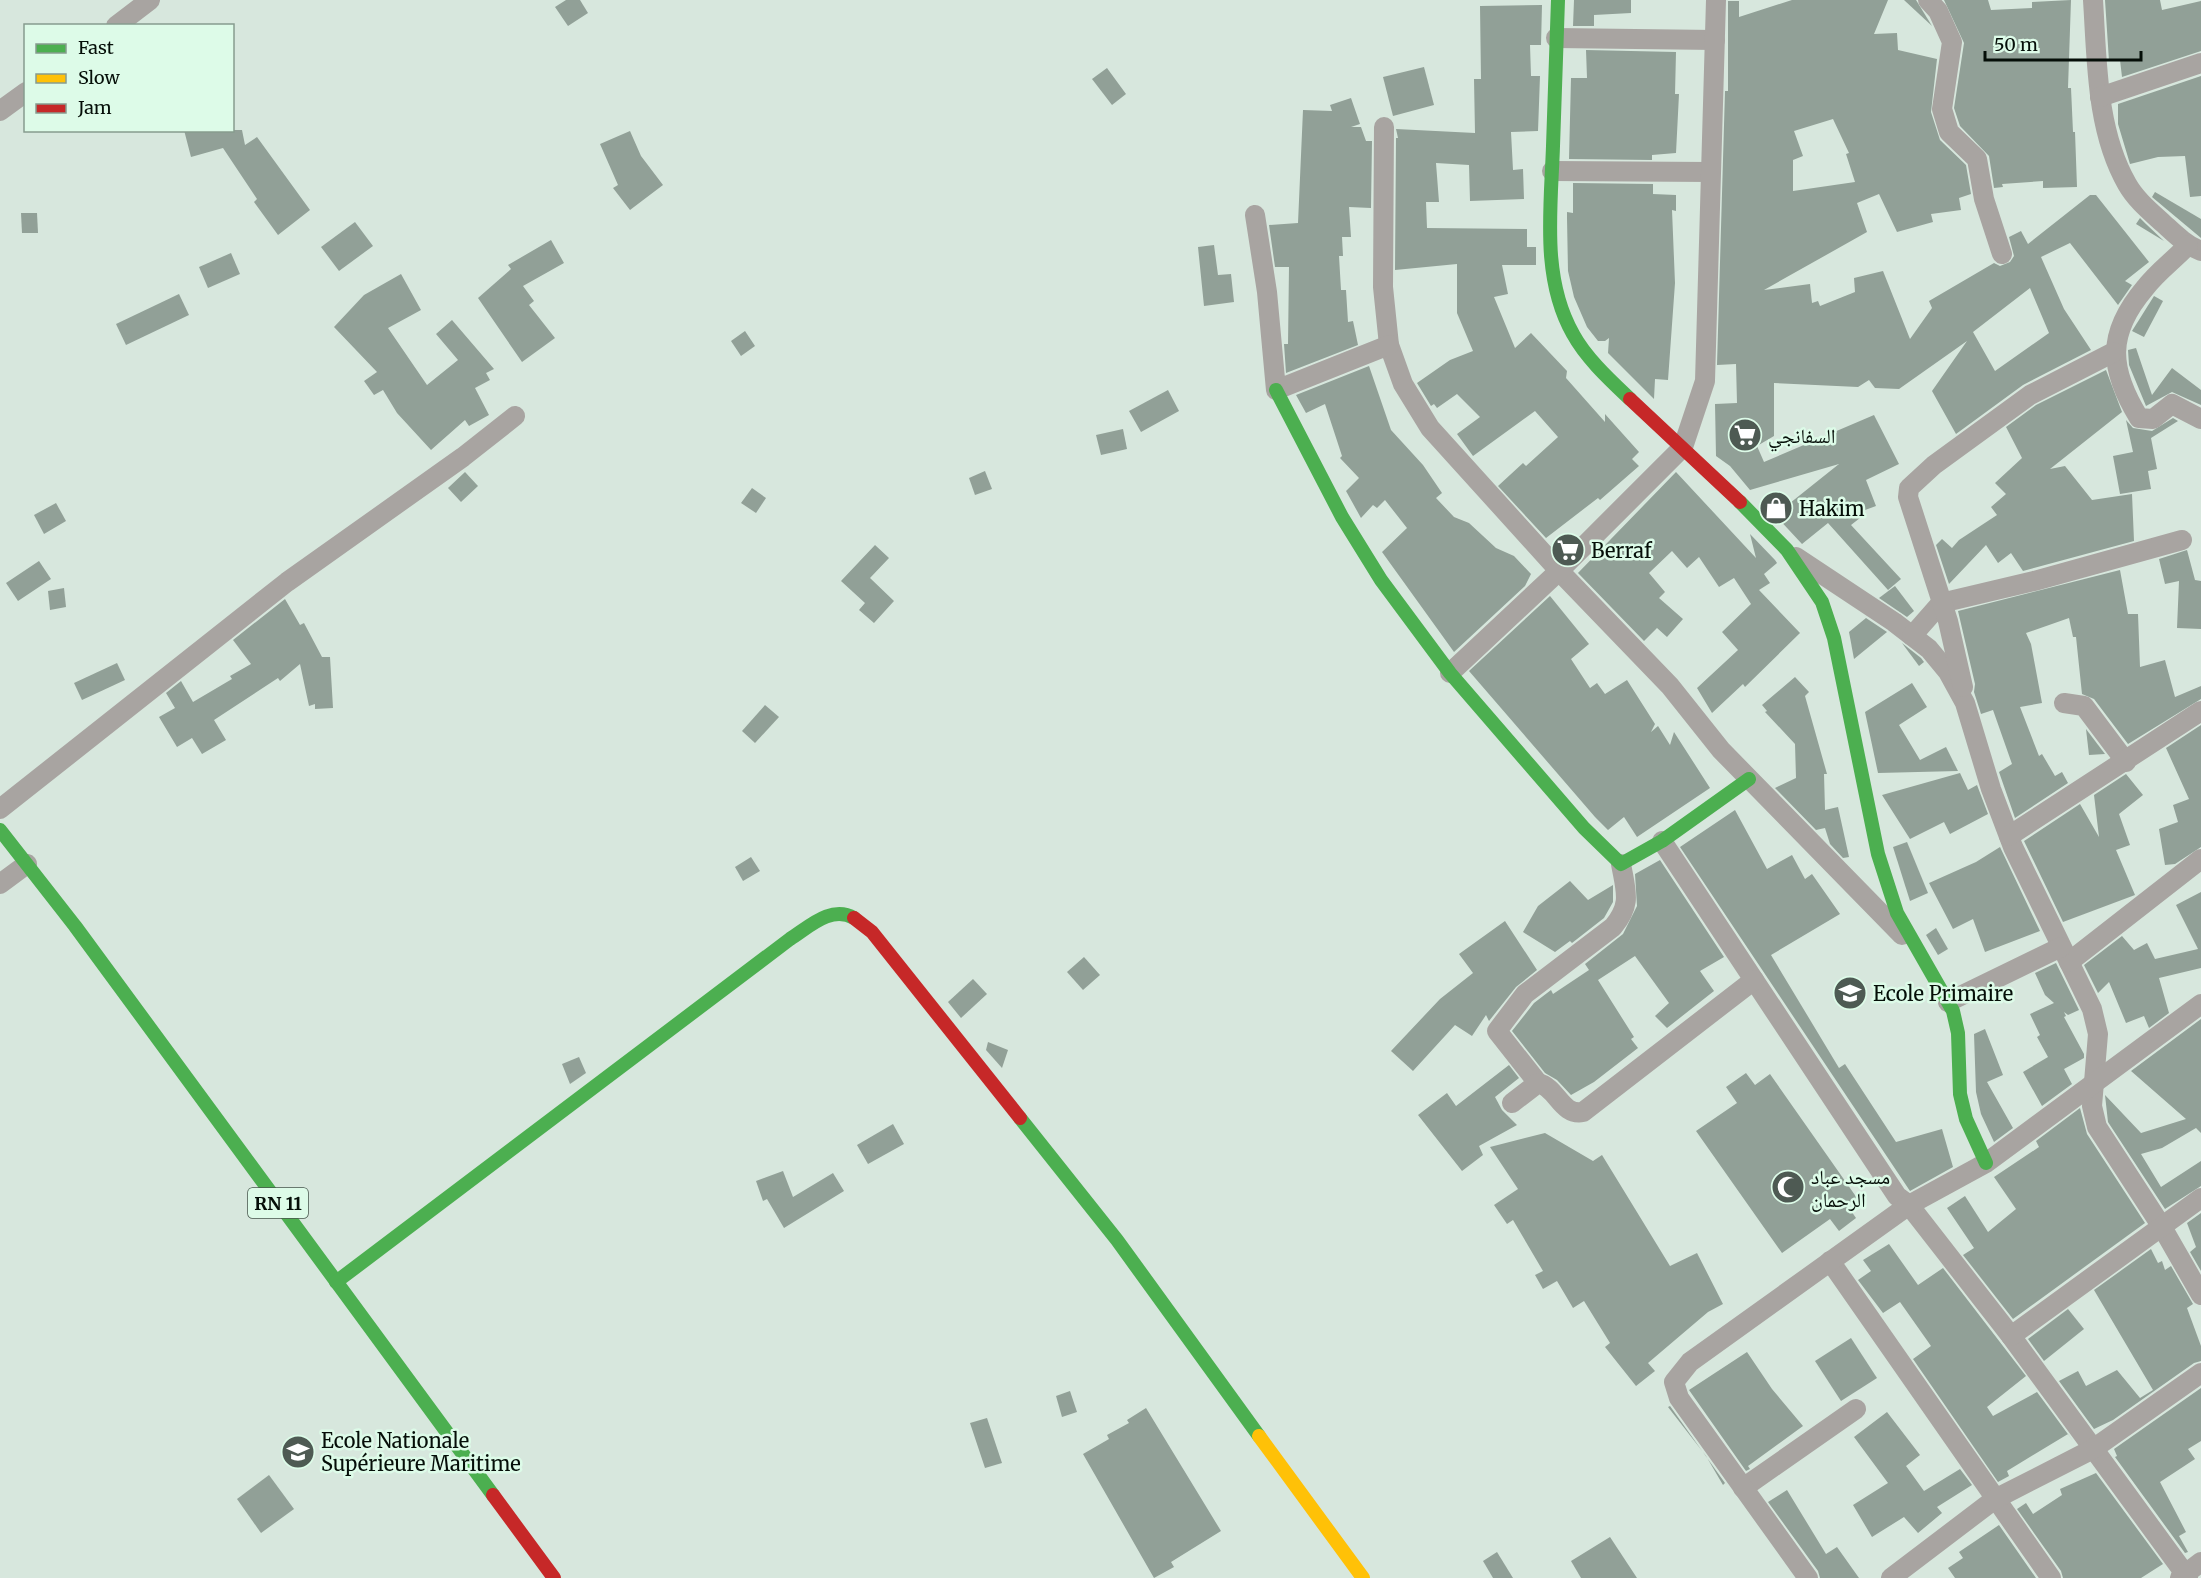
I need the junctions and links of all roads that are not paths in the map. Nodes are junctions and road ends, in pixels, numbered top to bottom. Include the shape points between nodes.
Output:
1 (150, 0) edge
2 (1558, 0) edge
3 (1716, 0) edge
4 (1928, 0) edge
5 (2092, 0) edge
6 (119, 24) edge
7 (1556, 38) junction
8 (1715, 40) junction
9 (2201, 63) edge
10 (24, 93) edge
11 (2100, 97) junction
12 (0, 111) edge
13 (1384, 126) dead end
14 (1552, 171) junction
15 (1710, 172) junction
16 (1255, 214) dead end
17 (2194, 248) edge
18 (2002, 254) dead end
19 (1389, 345) junction
20 (2114, 352) junction
21 (1276, 390) junction
22 (515, 416) dead end
23 (2201, 419) edge
24 (1683, 447) junction
25 (2182, 540) dead end
26 (1787, 550) junction
27 (1559, 571) junction
28 (1941, 603) junction
29 (1912, 636) junction
30 (1450, 673) junction
31 (2064, 703) dead end
32 (2201, 711) edge
33 (1969, 717) junction
34 (2126, 762) junction
35 (1749, 779) junction
36 (0, 809) edge
37 (0, 830) edge
38 (2008, 836) junction
39 (1662, 841) junction
40 (2201, 859) edge
41 (27, 864) junction
42 (1621, 864) junction
43 (0, 884) edge
44 (1915, 948) junction
45 (2065, 954) junction
46 (1754, 980) junction
47 (1948, 1002) junction
48 (2201, 1004) edge
49 (2104, 1066) junction
50 (1538, 1083) junction
51 (2092, 1086) junction
52 (1512, 1103) dead end
53 (1986, 1163) junction
54 (2201, 1198) edge
55 (1909, 1204) junction
56 (2162, 1227) junction
57 (1830, 1261) junction
58 (336, 1282) junction
59 (2201, 1295) edge
60 (2011, 1336) junction
61 (2201, 1373) edge
62 (1856, 1409) dead end
63 (2093, 1449) junction
64 (1743, 1488) junction
65 (1995, 1499) junction
66 (2201, 1562) edge
67 (2184, 1577) edge
68 (554, 1578) edge
69 (1363, 1578) edge
70 (1809, 1578) edge
71 (1891, 1578) edge
72 (2051, 1578) edge

1 - 6 street
2 - 7 street
3 - 8 street
4 - 18 street via 1952,42 1942,109 1949,132 1977,159 1984,199
5 - 11 street
7 - 8 street
7 - 14 street
8 - 15 street
9 - 11 street
10 - 12 street
11 - 17 street via 2118,166 2128,186 2141,203
13 - 19 street via 1383,287
14 - 15 street
14 - 24 street via 1552,273 1573,335 1611,381
15 - 24 street via 1705,381
16 - 21 street
17 - 20 street via 2146,286 2133,303
19 - 21 street
19 - 27 street via 1403,384 1430,428
20 - 23 street via 2119,378 2139,418 2153,419 2172,404
20 - 28 street via 2030,395 1934,465 1909,488 1908,497
21 - 30 street via 1342,517 1381,580
22 - 36 street via 287,582
24 - 26 street
24 - 27 street
25 - 28 street
26 - 29 street
26 - 44 street via 1822,602 1834,638 1878,854 1897,913
27 - 30 street
27 - 35 street via 1671,686
28 - 29 street
28 - 33 street
29 - 33 street via 1948,672
30 - 42 street via 1584,828
31 - 34 street via 2084,706
32 - 34 street
33 - 38 street
34 - 38 street
35 - 39 street
35 - 44 street
37 - 41 street, RN 11
38 - 45 street
39 - 42 street
39 - 46 street
40 - 45 street
41 - 43 street
41 - 58 street, RN 11
42 - 50 street via 1627,899 1623,915 1613,927 1525,994 1497,1031
44 - 47 street
45 - 47 street
45 - 49 street via 2092,1009
46 - 50 street via 1583,1112 1568,1110
46 - 55 street via 1897,1196
47 - 53 street via 1958,1033 1960,1094 1966,1119
48 - 49 street
49 - 51 street
50 - 52 street
51 - 53 street
51 - 56 street via 2097,1127
53 - 55 street
54 - 56 street
55 - 57 street
55 - 60 street
56 - 59 street
56 - 60 street
57 - 64 street via 1690,1362 1674,1382 1679,1398
57 - 65 street
58 - 68 street, RN 11
58 - 69 street via 790,939 830,914 856,916 1117,1240
60 - 63 street
61 - 63 street
62 - 64 street
63 - 65 street
63 - 67 street
64 - 70 street
65 - 71 street
65 - 72 street
66 - 67 street

